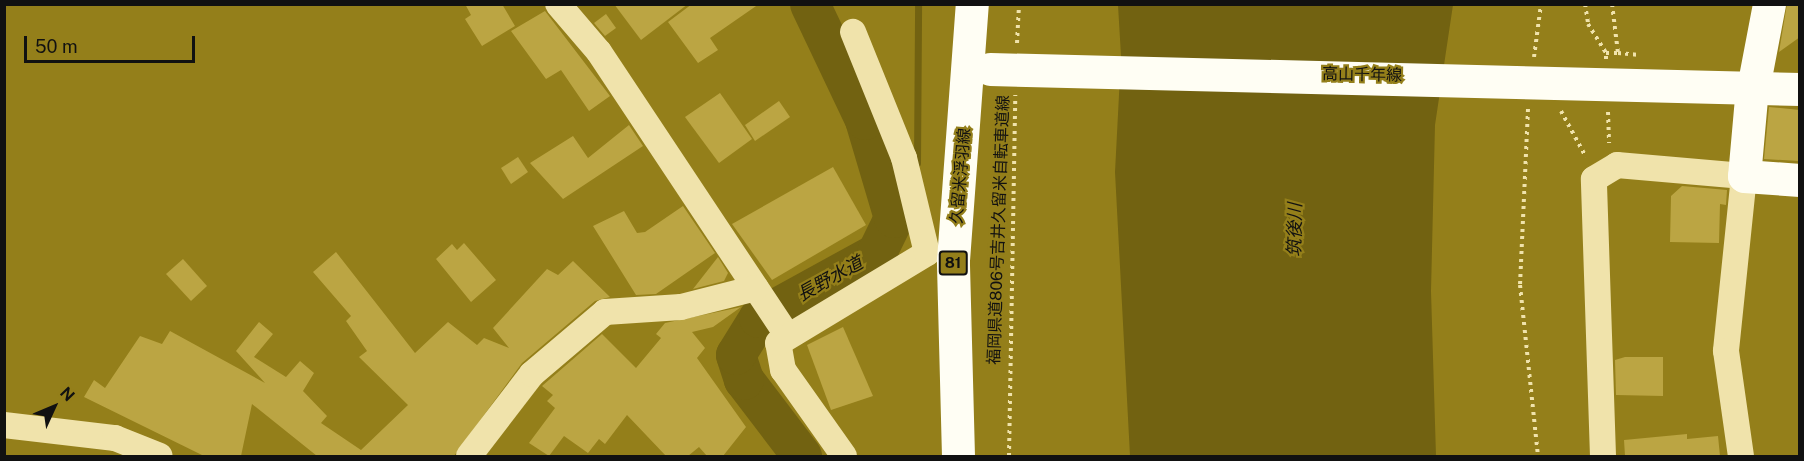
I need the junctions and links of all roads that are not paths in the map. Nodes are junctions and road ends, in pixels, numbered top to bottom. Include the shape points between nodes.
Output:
1 (558, 4) edge
2 (972, 4) edge
3 (1769, 4) edge
4 (853, 32) dead end
5 (992, 74) junction
6 (1800, 89) edge
7 (1744, 176) junction
8 (1800, 180) edge
9 (758, 290) junction
10 (786, 333) junction
11 (4, 425) edge
12 (160, 456) edge
13 (469, 456) edge
14 (844, 456) edge
15 (958, 456) edge
16 (1603, 456) edge
17 (1741, 456) edge

1 - 9 street via 599,52
2 - 5 main road, 久留米浮羽線 / 81
3 - 7 main road via 1751,98
4 - 10 street via 904,158 927,253 918,262
5 - 6 main road, 高山千年線, bridge
5 - 15 main road, 久留米浮羽線 / 81 via 953,260
7 - 8 main road
7 - 16 street via 1617,165 1594,178
7 - 17 street via 1726,351
9 - 10 street
9 - 13 street via 681,307 605,312 532,374
10 - 14 street via 778,343 783,370
11 - 12 street via 115,438

